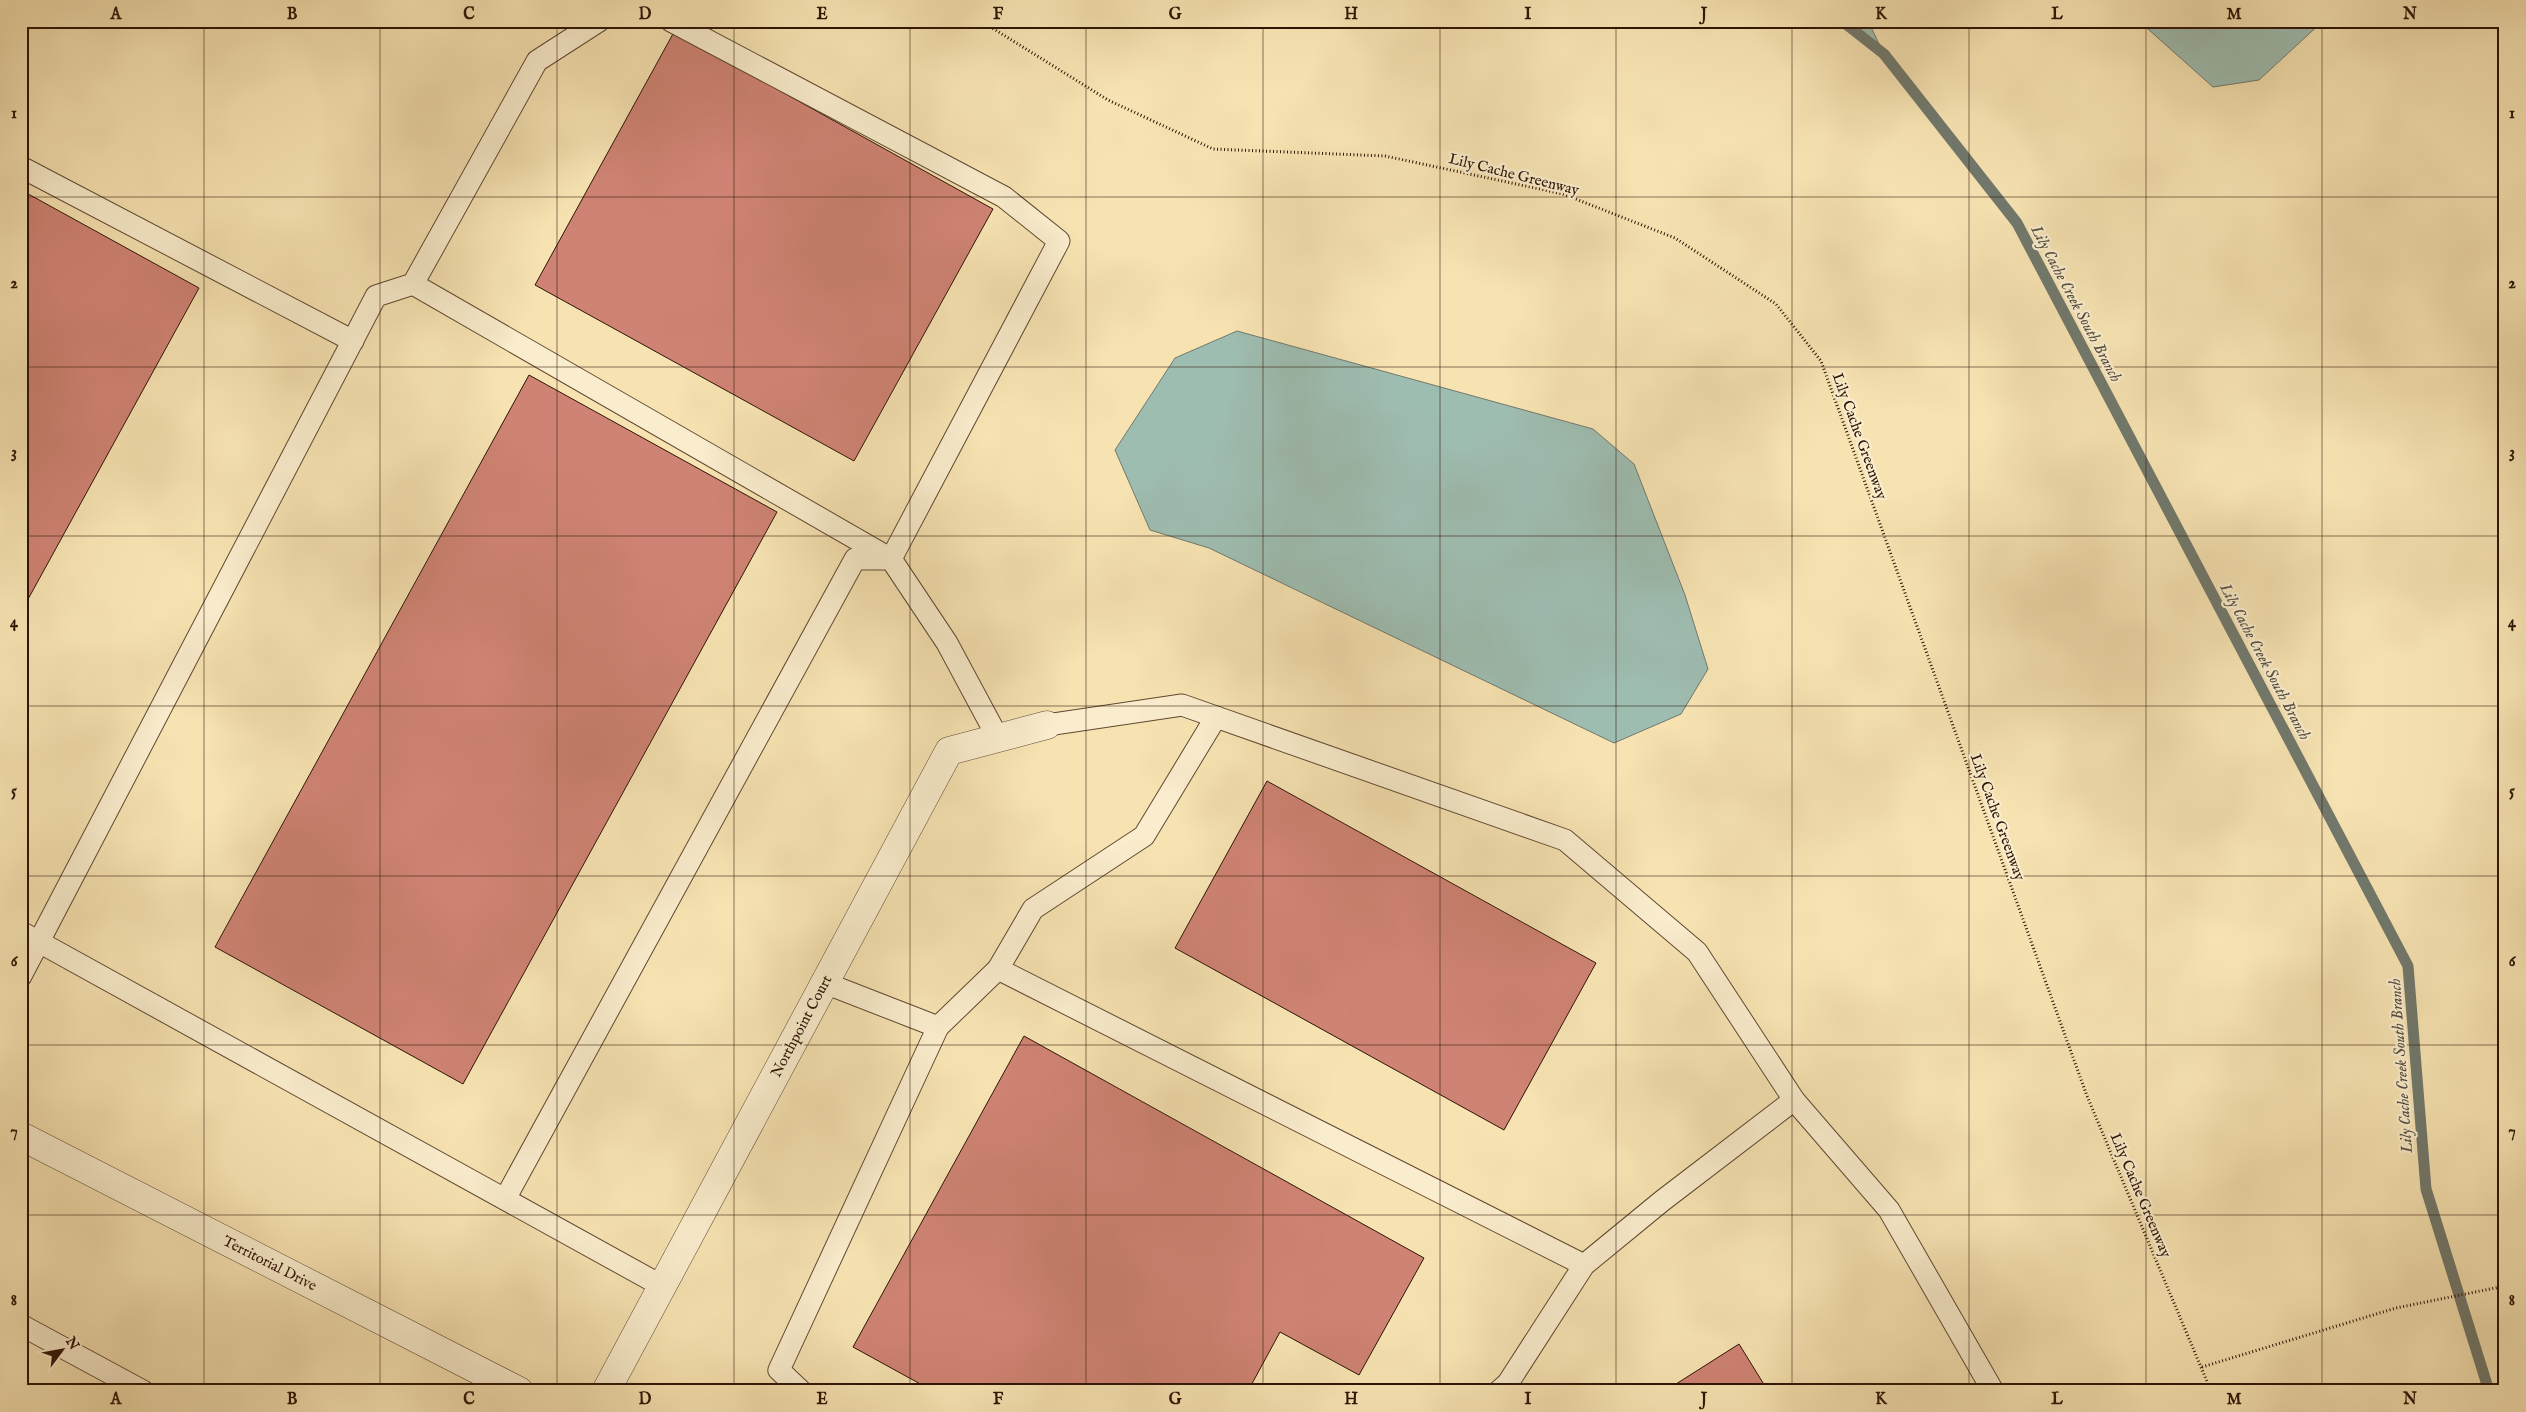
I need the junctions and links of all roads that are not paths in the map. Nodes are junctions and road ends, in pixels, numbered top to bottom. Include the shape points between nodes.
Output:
1 (599, 21) edge
2 (671, 21) edge
3 (21, 166) edge
4 (413, 284) junction
5 (353, 341) junction
6 (891, 558) junction
7 (1216, 717) junction
8 (1047, 725) joint
9 (998, 738) junction
10 (30, 937) edge
11 (998, 969) junction
12 (21, 976) edge
13 (825, 983) junction
14 (938, 1027) junction
15 (1794, 1100) junction
16 (21, 1136) edge
17 (505, 1199) junction
18 (1584, 1265) junction
19 (662, 1286) junction
20 (21, 1325) edge
21 (143, 1391) edge
22 (519, 1391) edge
23 (606, 1391) edge
24 (801, 1391) edge
25 (1499, 1391) edge
26 (1993, 1391) edge

1 - 4 lane via 537,61
2 - 6 lane via 1004,197 1059,241
3 - 5 lane
4 - 5 lane via 376,296
4 - 6 lane
5 - 10 lane
6 - 9 lane via 947,643
6 - 17 lane via 855,559
7 - 8 lane via 1182,705
7 - 11 lane via 1144,836 1033,909
7 - 15 lane via 1565,840 1697,952
8 - 9 street, Northpoint Court
9 - 13 street, Northpoint Court via 949,751
10 - 12 lane
10 - 17 lane
11 - 14 lane
11 - 18 lane
13 - 14 lane
13 - 19 street, Northpoint Court
14 - 24 lane via 779,1370
15 - 18 lane
15 - 26 lane via 1889,1210
16 - 22 street, Territorial Drive
17 - 19 lane
18 - 25 lane via 1508,1383
19 - 23 street, Northpoint Court
20 - 21 lane

